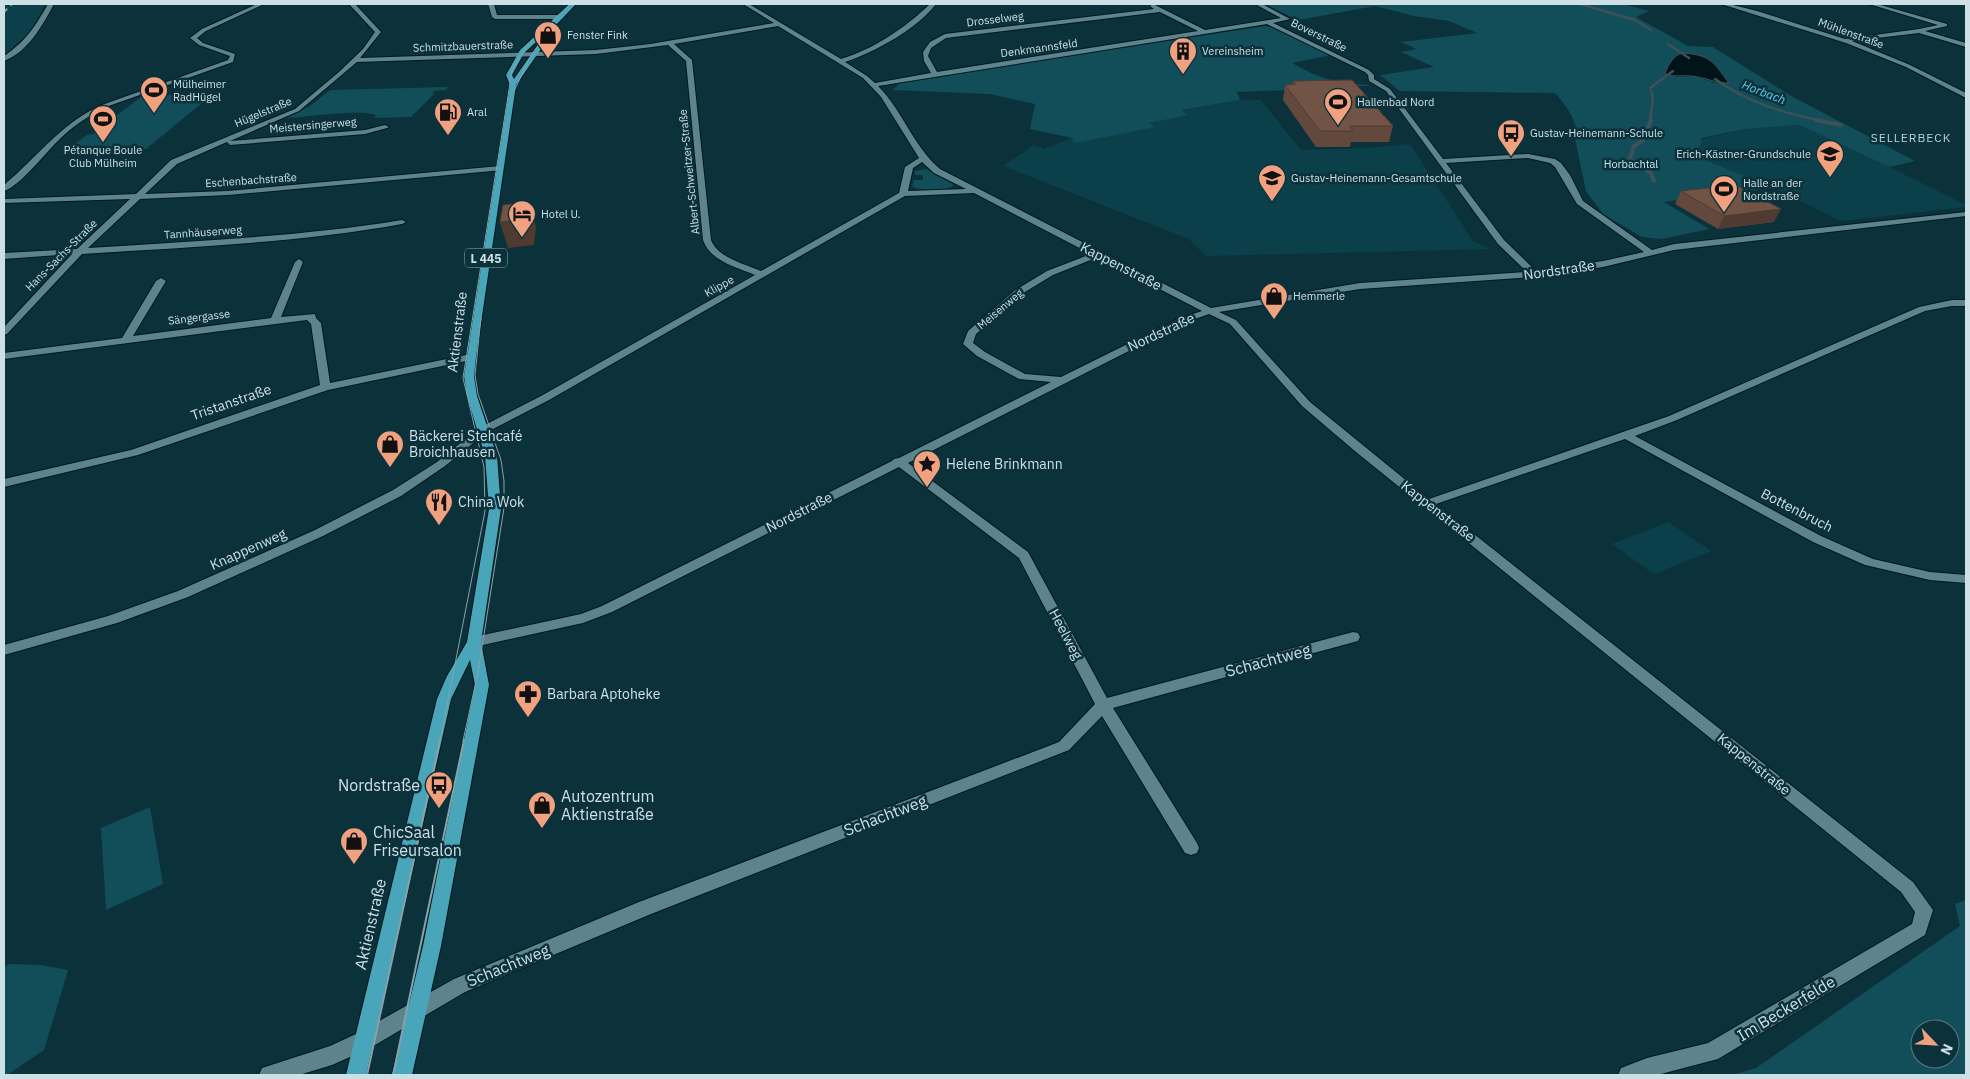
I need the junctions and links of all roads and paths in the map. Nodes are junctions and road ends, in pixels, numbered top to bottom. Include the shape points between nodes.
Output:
1 (51, 4) edge
2 (261, 4) edge
3 (352, 4) edge
4 (491, 4) edge
5 (573, 4) edge
6 (746, 4) edge
7 (933, 4) edge
8 (1148, 4) edge
9 (1258, 4) edge
10 (1724, 4) edge
11 (1872, 4) edge
12 (1159, 10) junction
13 (561, 17) junction
14 (1269, 23) junction
15 (781, 24) junction
16 (552, 26) junction
17 (1919, 31) junction
18 (1206, 33) junction
19 (1844, 41) junction
20 (669, 43) junction
21 (1966, 46) edge
22 (518, 54) junction
23 (535, 54) junction
24 (4, 59) edge
25 (354, 60) junction
26 (842, 62) junction
27 (935, 74) junction
28 (513, 85) junction
29 (874, 85) junction
30 (1966, 96) edge
31 (386, 127) dead end
32 (212, 144) junction
33 (923, 159) junction
34 (1442, 161) junction
35 (500, 168) junction
36 (4, 189) edge
37 (975, 191) junction
38 (903, 194) junction
39 (136, 196) junction
40 (4, 201) edge
41 (1966, 214) edge
42 (402, 222) dead end
43 (1650, 252) junction
44 (78, 253) junction
45 (1098, 254) junction
46 (4, 256) edge
47 (299, 262) dead end
48 (1534, 274) junction
49 (763, 275) junction
50 (161, 281) dead end
51 (1966, 303) edge
52 (1210, 311) junction
53 (275, 321) junction
54 (4, 332) edge
55 (126, 339) junction
56 (4, 356) edge
57 (471, 357) junction
58 (1023, 377) junction
59 (1062, 381) junction
60 (325, 387) junction
61 (1029, 397) junction
62 (483, 430) junction
63 (1626, 435) junction
64 (898, 462) junction
65 (4, 483) edge
66 (1428, 503) junction
67 (1966, 578) edge
68 (1353, 636) dead end
69 (474, 642) junction
70 (4, 650) edge
71 (1103, 705) junction
72 (1191, 848) dead end
73 (1924, 910) joint
74 (416, 1010) junction
75 (363, 1041) junction
76 (269, 1075) edge
77 (356, 1075) edge
78 (402, 1075) edge
79 (1628, 1075) edge

1 - 24 street via 36,31
2 - 36 street via 193,38 231,54 231,61 84,114
3 - 25 street, Hügelstraße via 378,32
4 - 13 street via 495,17
5 - 13 main road, Aktienstraße / L 445
6 - 15 street, Kappenstraße
7 - 26 street via 874,48
8 - 12 street
9 - 14 street via 1287,19
10 - 19 street, Mühlenstraße
11 - 17 street via 1945,25
12 - 18 street
12 - 27 street, Drosselweg via 946,36 925,52 926,63
13 - 16 main road, Aktienstraße / L 445
14 - 18 street, Boverstraße
14 - 34 street, Boverstraße via 1367,70 1372,75 1371,80 1388,90
15 - 20 street, Schmitzbauerstraße
15 - 26 street, Kappenstraße
16 - 22 main road, Aktienstraße / L 445
16 - 23 main road, Aktienstraße / L 445
17 - 19 street
17 - 21 street
18 - 27 street, Denkmannsfeld
19 - 30 street, Mühlenstraße via 1898,60
20 - 23 street, Schmitzbauerstraße via 596,52
20 - 49 street, Albert-Schweitzer-Straße via 689,60 710,248 731,262
22 - 23 street, Schmitzbauerstraße
22 - 25 street, Schmitzbauerstraße
22 - 28 main road, Aktienstraße / L 445 via 508,74
23 - 28 main road, Aktienstraße / L 445
25 - 32 street, Hügelstraße via 297,110
26 - 29 street, Kappenstraße
27 - 29 street, Denkmannsfeld
28 - 35 main road, Aktienstraße / L 445
29 - 33 street, Kappenstraße
31 - 32 street, Meistersingerweg via 365,132
32 - 39 street, Hügelstraße via 174,162
33 - 37 street, Kappenstraße via 937,171
33 - 38 street via 909,167
34 - 43 street via 1528,156 1552,161 1567,177 1580,202
34 - 48 street, Boverstraße via 1501,242
35 - 39 street, Eschenbachstraße via 305,187
35 - 57 main road, Aktienstraße / L 445
37 - 38 street, Klippe
37 - 45 street, Kappenstraße
38 - 49 street, Klippe
39 - 40 street, Eschenbachstraße
39 - 44 street, Hans-Sachs-Straße
41 - 43 street, Nordstraße
42 - 44 street, Tannhäuserweg via 361,230
43 - 48 street, Nordstraße via 1603,264
44 - 46 street, Tannhäuserweg
44 - 54 street, Hans-Sachs-Straße
45 - 52 street, Kappenstraße
45 - 58 street, Meisenweg via 1050,273 1017,293 972,333 968,344
47 - 53 street
48 - 52 street, Nordstraße via 1360,286
49 - 62 street, Klippe
50 - 55 street
51 - 63 street via 1922,310 1673,418
52 - 59 street, Nordstraße via 1191,316
52 - 66 street, Kappenstraße via 1233,322 1306,404
53 - 55 street, Sängergasse
53 - 60 street, Sängergasse via 312,316 316,323
55 - 56 street, Sängergasse
57 - 60 street, Tristanstraße
57 - 62 main road, Aktienstraße / L 445 via 472,396
58 - 59 street, Meisenweg
58 - 61 street
59 - 61 street, Nordstraße
60 - 65 street, Tristanstraße via 134,453
61 - 64 street, Nordstraße
62 - 69 main road, Aktienstraße / L 445 via 491,456 495,509
62 - 70 street, Knappenweg via 441,464 397,493 310,538 112,620
63 - 66 street
63 - 67 street, Bottenbruch via 1817,539 1870,562 1930,576
64 - 69 street, Nordstraße via 607,609 583,618
64 - 71 street, Heelweg via 1024,555
66 - 73 street, Kappenstraße via 1907,887
68 - 71 street, Schachtweg
69 - 74 main road, Aktienstraße / L 445 via 482,685 432,946
69 - 75 main road, Aktienstraße / L 445 via 444,699
71 - 72 street, Heelweg
71 - 74 street, Schachtweg via 1064,746 646,908 460,984
73 - 79 street, Im Beckerfelde via 1919,928 1711,1052
74 - 75 street, Schachtweg
74 - 78 main road, Aktienstraße / L 445
75 - 76 street, Schachtweg via 332,1055
75 - 77 main road, Aktienstraße / L 445

